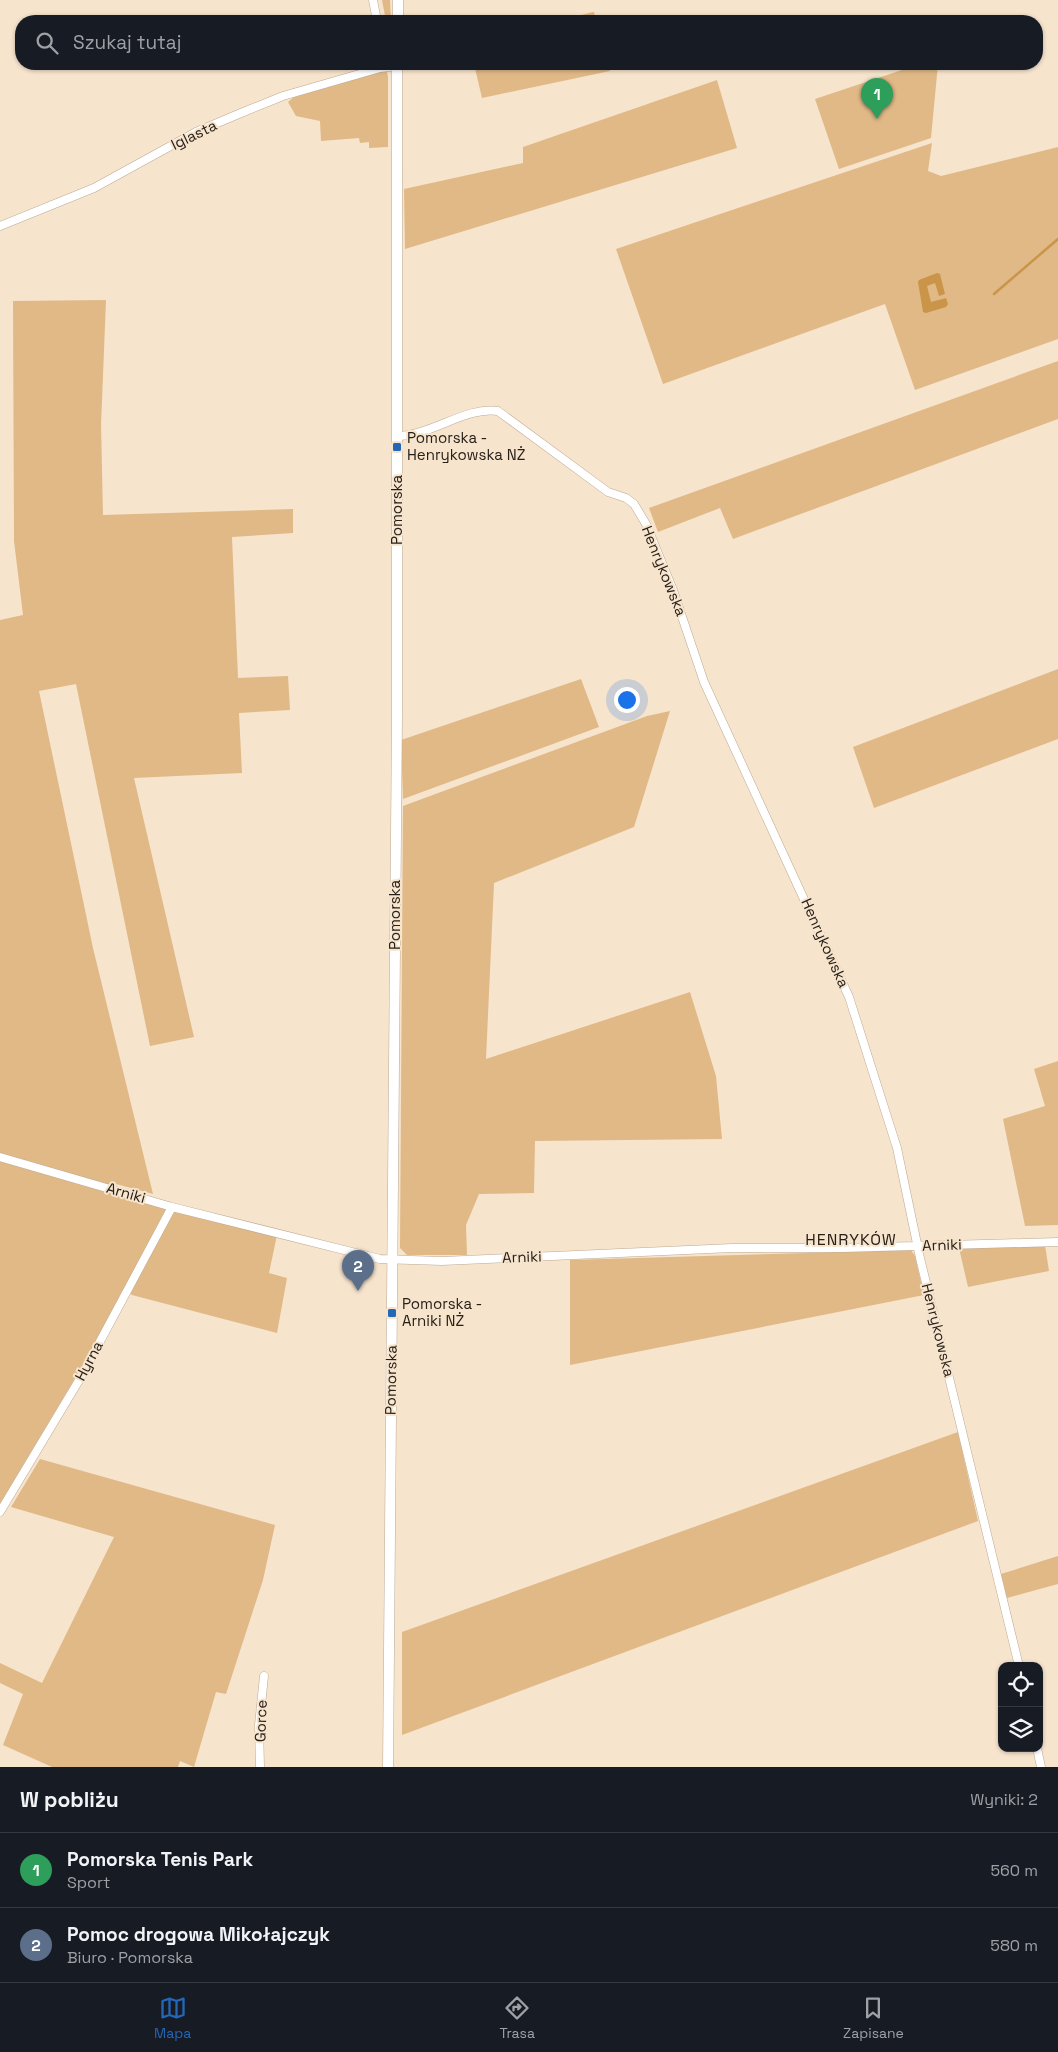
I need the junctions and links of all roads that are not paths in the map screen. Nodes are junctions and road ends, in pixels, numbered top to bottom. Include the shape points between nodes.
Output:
1 (373, 0) edge
2 (398, 0) edge
3 (376, 15) edge
4 (398, 15) edge
5 (368, 70) edge
6 (397, 70) edge
7 (0, 226) edge
8 (397, 436) junction
9 (0, 1157) edge
10 (172, 1207) junction
11 (1058, 1242) edge
12 (918, 1245) junction
13 (393, 1260) junction
14 (0, 1512) edge
15 (1018, 1662) edge
16 (264, 1676) dead end
17 (1038, 1752) edge
18 (260, 1767) edge
19 (388, 1767) edge
20 (1041, 1767) edge

1 - 3 street
2 - 4 street
5 - 7 street, Iglasta via 283,96 196,132 94,188
6 - 8 street, Pomorska
8 - 12 street, Henrykowska via 412,435 478,412 498,411 608,492 634,504 646,524 673,590 704,682 849,997 897,1148
8 - 13 street, Pomorska
9 - 10 street, Arniki
10 - 13 street, Arniki via 334,1250
10 - 14 street, Hyrna via 81,1377
11 - 12 street, Arniki
12 - 13 street, Arniki
12 - 15 street, Henrykowska
13 - 19 street, Pomorska
16 - 18 street, Gorce via 259,1725
17 - 20 street

